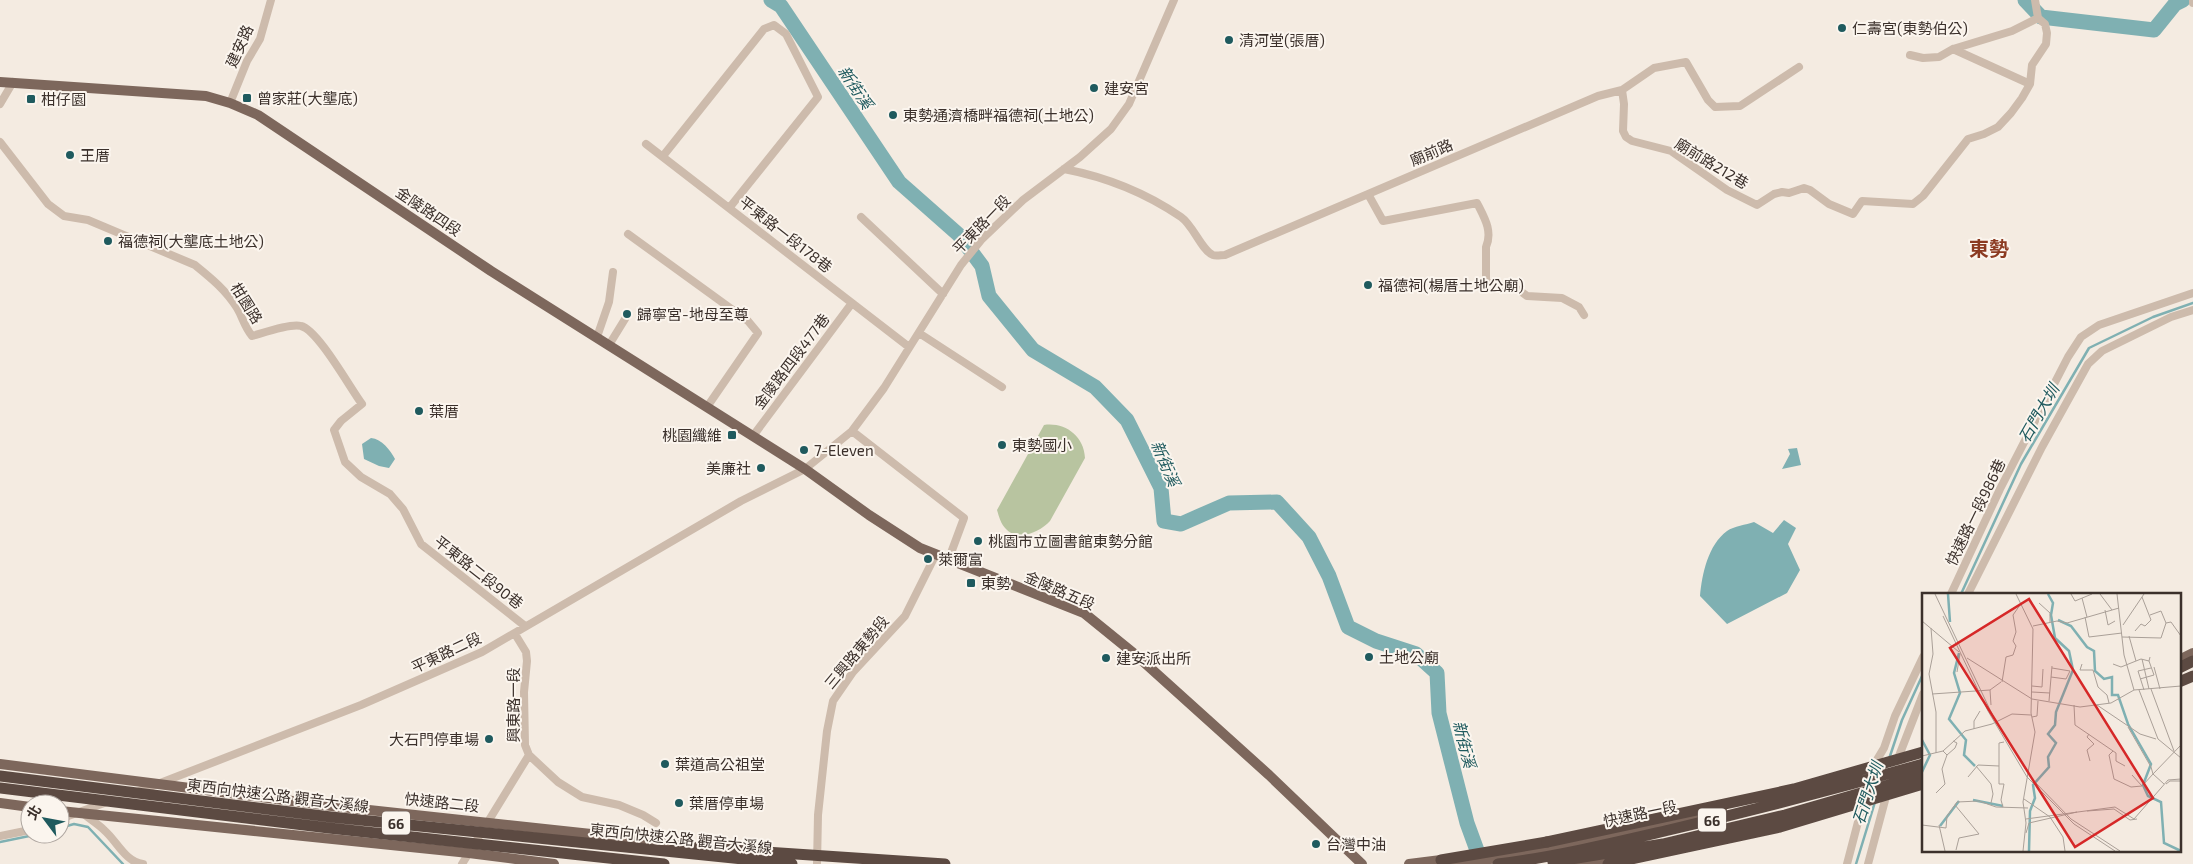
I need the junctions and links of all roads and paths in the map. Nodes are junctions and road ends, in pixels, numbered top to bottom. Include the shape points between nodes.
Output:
1 (271, 0) edge
2 (1174, 0) edge
3 (2035, 0) edge
4 (2038, 14) junction
5 (1953, 49) junction
6 (1910, 55) dead end
7 (1799, 67) dead end
8 (0, 82) edge
9 (13, 82) junction
10 (2030, 84) junction
11 (1622, 90) junction
12 (230, 103) junction
13 (0, 104) edge
14 (0, 142) edge
15 (646, 144) dead end
16 (663, 156) junction
17 (1064, 169) junction
18 (1368, 194) junction
19 (730, 207) junction
20 (861, 217) dead end
21 (628, 234) dead end
22 (613, 272) dead end
23 (2193, 293) edge
24 (943, 294) junction
25 (852, 303) junction
26 (2193, 310) edge
27 (1584, 315) dead end
28 (625, 319) dead end
29 (918, 333) junction
30 (597, 337) junction
31 (609, 345) junction
32 (909, 347) junction
33 (1002, 387) dead end
34 (362, 404) joint
35 (707, 407) junction
36 (852, 431) junction
37 (753, 436) junction
38 (805, 469) junction
39 (935, 556) junction
40 (948, 561) junction
41 (1951, 593) edge
42 (1969, 593) edge
43 (525, 626) junction
44 (515, 634) junction
45 (2193, 653) edge
46 (1922, 659) edge
47 (2180, 660) edge
48 (2193, 661) edge
49 (2180, 668) edge
50 (2193, 676) edge
51 (2180, 682) edge
52 (2193, 682) edge
53 (2180, 687) edge
54 (1922, 697) edge
55 (1922, 752) edge
56 (529, 755) junction
57 (1922, 760) edge
58 (0, 764) edge
59 (1922, 764) edge
60 (1892, 769) junction
61 (1873, 772) junction
62 (1922, 775) edge
63 (0, 776) edge
64 (1922, 780) edge
65 (1922, 784) edge
66 (156, 785) junction
67 (0, 788) edge
68 (1887, 790) junction
69 (1867, 796) junction
70 (0, 803) edge
71 (20, 806) edge
72 (70, 812) edge
73 (81, 814) junction
74 (70, 817) edge
75 (486, 822) junction
76 (656, 824) dead end
77 (20, 832) edge
78 (0, 836) edge
79 (610, 852) junction
80 (469, 853) junction
81 (1486, 855) junction
82 (1441, 860) joint
83 (817, 862) edge
84 (143, 864) edge
85 (462, 864) edge
86 (554, 864) edge
87 (640, 864) edge
88 (664, 864) edge
89 (792, 864) edge
90 (882, 864) edge
91 (945, 864) edge
92 (1362, 864) edge
93 (1409, 864) edge
94 (1498, 864) edge
95 (1544, 864) edge
96 (1580, 864) edge
97 (1608, 864) edge
98 (1847, 864) edge
99 (1868, 864) edge

1 - 12 street, 建安路 via 260,39 246,61
2 - 17 street, 平東路一段 via 1129,104 1110,128
3 - 4 street, 廟前路212巷
4 - 5 street via 2012,31
4 - 10 street, 廟前路212巷 via 2045,24 2046,44 2032,65
5 - 6 street via 1939,57
5 - 10 street
7 - 11 street, 廟前路 via 1740,106 1715,107 1686,62 1654,68
8 - 9 main road, 金陵路四段
9 - 12 main road, 金陵路四段 via 206,96
9 - 13 street
10 - 11 street, 廟前路212巷 via 2011,113 1998,126 1968,139 1913,204 1862,201 1853,214 1804,188 1774,194 1757,205 1727,190 1671,152 1632,141 1623,130
11 - 18 street, 廟前路 via 1598,96
12 - 30 main road, 金陵路四段 via 258,115
14 - 34 street, 柑園路 via 48,204 64,216 88,220 195,266 210,277 225,290 252,336 294,326 311,332
15 - 16 street, 平東路一段178巷
16 - 19 street, 平東路一段178巷
16 - 19 street via 764,29 774,25 786,34 818,97
17 - 18 street, 廟前路 via 1110,180 1184,218 1213,255 1225,255
17 - 24 street, 平東路一段 via 1023,200 982,239
18 - 27 street via 1383,221 1477,203 1489,226 1486,282 1519,290 1527,296 1562,298 1579,307
19 - 25 street, 平東路一段178巷
20 - 24 street
21 - 35 street via 748,322 758,333
22 - 30 street via 610,302
23 - 41 street, 快速路一段986巷 via 2099,325 2081,337 2068,356 2000,489
24 - 29 street, 平東路一段
25 - 32 street, 平東路一段178巷
25 - 37 street, 金陵路四段477巷
26 - 42 street, 快速路一段986巷 via 2171,317 2102,352 2088,364
28 - 31 street
29 - 32 street, 平東路一段
29 - 33 street
30 - 31 main road, 金陵路四段
31 - 35 main road, 金陵路四段
32 - 36 street, 平東路一段
34 - 43 street, 平東路二段90巷 via 334,430 345,462 361,477 390,494 403,509 421,544
35 - 37 main road, 金陵路四段
36 - 38 street, 平東路一段
36 - 40 street via 964,518
37 - 38 main road, 金陵路四段
38 - 39 main road, 金陵路五段 via 869,515
38 - 43 street, 平東路二段 via 741,501
39 - 40 main road, 金陵路五段
39 - 83 street, 三興路東勢段 via 906,616 853,672 833,701 818,815
40 - 92 main road, 金陵路五段 via 1090,617 1262,769
43 - 44 street, 平東路二段
44 - 56 street, 興東路一段 via 526,652 525,745
44 - 66 street, 平東路二段 via 482,652 361,705
45 - 47 main road
46 - 61 street
48 - 49 highway
50 - 51 highway
52 - 53 main road
54 - 60 street
55 - 81 highway, bridge via 1794,789
56 - 75 street, 興東路一段
56 - 76 street via 558,782 582,797 619,805
57 - 60 main road, 66
58 - 66 main road, 快速路二段 / 66
59 - 94 highway, 66, bridge via 1756,810 1641,837
60 - 61 main road, 66, bridge
60 - 68 street
61 - 69 street
61 - 81 main road, 快速路一段 / 66 via 1658,825 1540,850
62 - 95 highway, 66, bridge via 1785,815 1662,844
63 - 79 highway, 東西向快速公路 觀音大溪線 / 66, bridge
64 - 68 main road, 66
65 - 97 highway, bridge via 1780,827
66 - 73 street, 平東路二段
66 - 75 main road, 快速路二段 / 66
67 - 79 highway, 東西向快速公路 觀音大溪線 / 66, bridge via 328,828
68 - 69 main road, 66
68 - 99 street
69 - 96 main road, 66 via 1697,845
69 - 98 street
70 - 71 main road
72 - 73 main road, 66
73 - 74 street, 平東路二段
73 - 80 main road, 66
73 - 84 street via 106,831 124,853
75 - 80 street, 興東路一段
75 - 83 main road, 快速路二段 / 66
77 - 78 street
79 - 87 highway, bridge
79 - 88 highway, 東西向快速公路 觀音大溪線 / 66, bridge
79 - 89 highway, 東西向快速公路 觀音大溪線 / 66, bridge
79 - 91 highway, bridge via 649,844
80 - 85 street, 興東路一段
80 - 86 main road, 66
81 - 82 highway
82 - 93 main road
83 - 90 main road, 快速路二段 / 66

